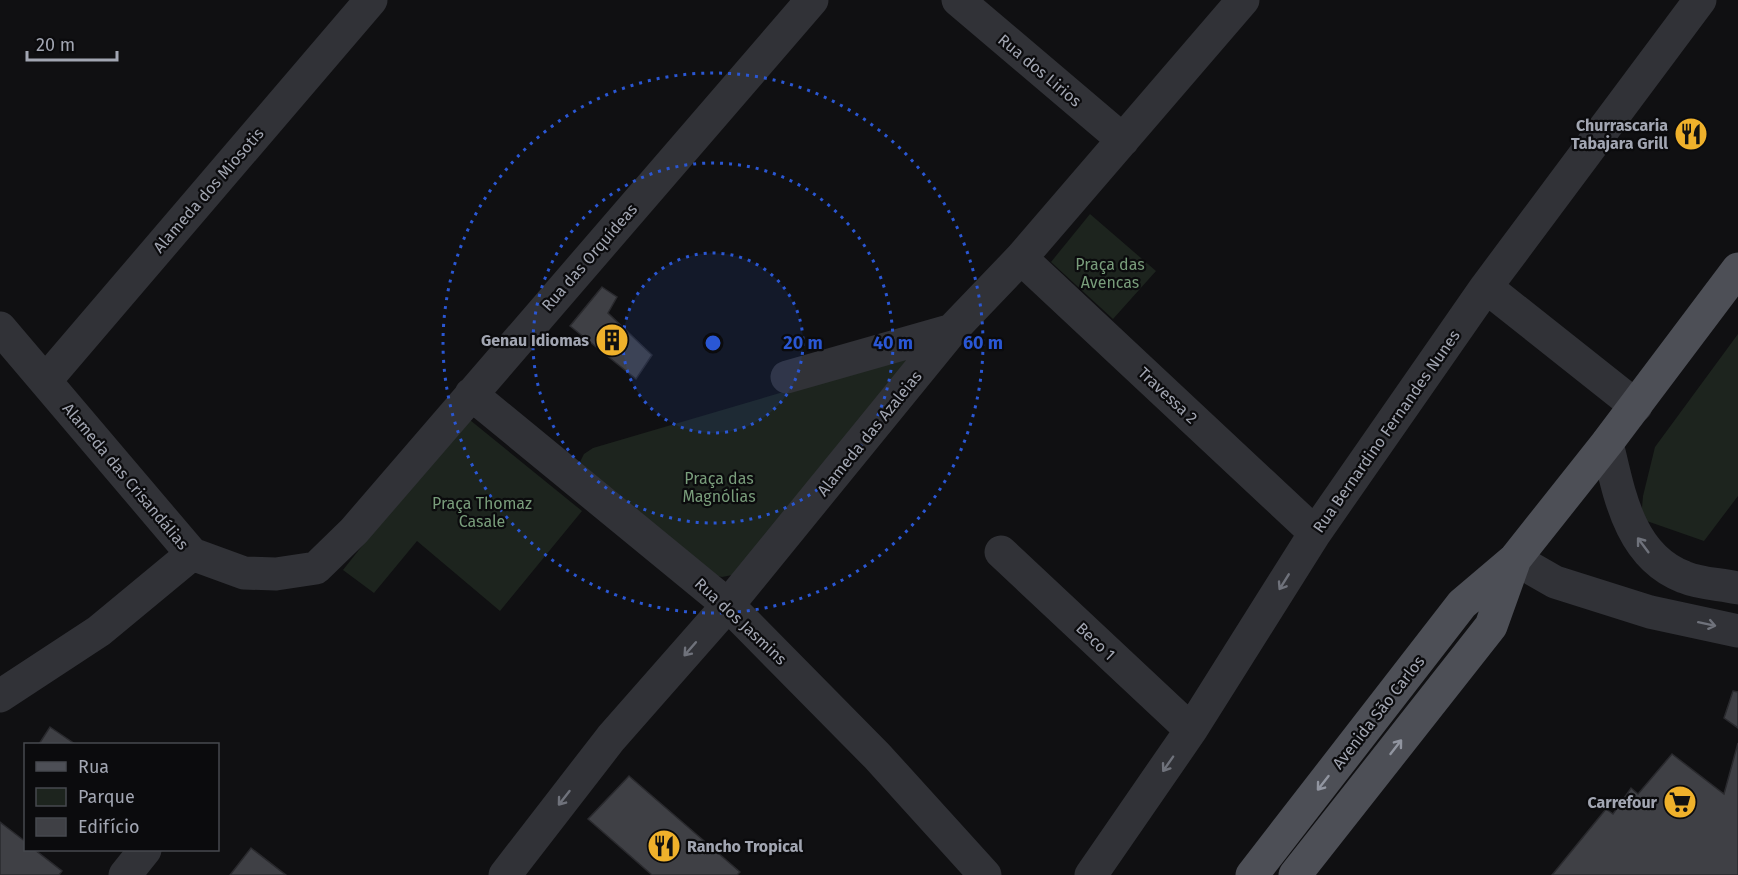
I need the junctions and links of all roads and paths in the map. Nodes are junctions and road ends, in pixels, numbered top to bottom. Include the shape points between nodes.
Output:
1 (371, 0) edge
2 (812, 0) edge
3 (958, 0) edge
4 (1243, 0) edge
5 (1700, 0) edge
6 (1123, 140) junction
7 (1021, 258) junction
8 (1738, 269) edge
9 (1486, 287) junction
10 (0, 328) edge
11 (952, 330) junction
12 (787, 377) dead end
13 (46, 380) junction
14 (471, 393) junction
15 (1636, 406) junction
16 (1607, 443) junction
17 (1315, 533) junction
18 (1001, 552) dead end
19 (192, 554) junction
20 (1515, 559) junction
21 (316, 568) joint
22 (1684, 578) junction
23 (1738, 588) edge
24 (729, 605) junction
25 (1675, 618) junction
26 (1738, 631) edge
27 (0, 696) edge
28 (1191, 730) junction
29 (143, 851) edge
30 (125, 875) edge
31 (505, 875) edge
32 (985, 875) edge
33 (1091, 875) edge
34 (1252, 875) edge
35 (1295, 875) edge

1 - 13 street, Alameda dos Miosotis
2 - 14 street, Rua das Orquídeas
3 - 6 street, Rua dos Lirios
4 - 6 street, Alameda das Azaleias
5 - 9 street, Rua Bernardino Fernandes Nunes
6 - 7 street, Alameda das Azaleias
7 - 11 street, Alameda das Azaleias
7 - 17 street, Travessa 2
8 - 15 main road, Avenida São Carlos
9 - 15 street
9 - 17 street, Rua Bernardino Fernandes Nunes
10 - 13 street, Alameda das Crisandálias
11 - 12 street
11 - 24 street, Alameda das Azaleias
13 - 19 street, Alameda das Crisandálias
14 - 21 street, Rua das Orquídeas via 354,531
14 - 24 street, Rua dos Jasmins
15 - 16 main road, Avenida São Carlos
16 - 20 main road, Avenida São Carlos
22 -> 16 street via 1654,559 1638,540 1620,497
17 -> 28 street, Rua Bernardino Fernandes Nunes
18 - 28 street, Beco 1
19 - 21 street, Alameda das Crisandálias via 244,573 276,574
19 - 27 street via 99,631
20 - 25 street via 1555,582
20 -> 34 main road, Avenida São Carlos via 1462,604
35 -> 20 main road, Avenida São Carlos via 1491,626
22 - 23 street
22 - 25 street
24 -> 31 street, Alameda das Azaleias via 611,738
24 - 32 street, Rua dos Jasmins via 877,756
25 -> 26 street
28 -> 33 street, Rua Bernardino Fernandes Nunes
29 - 30 street

